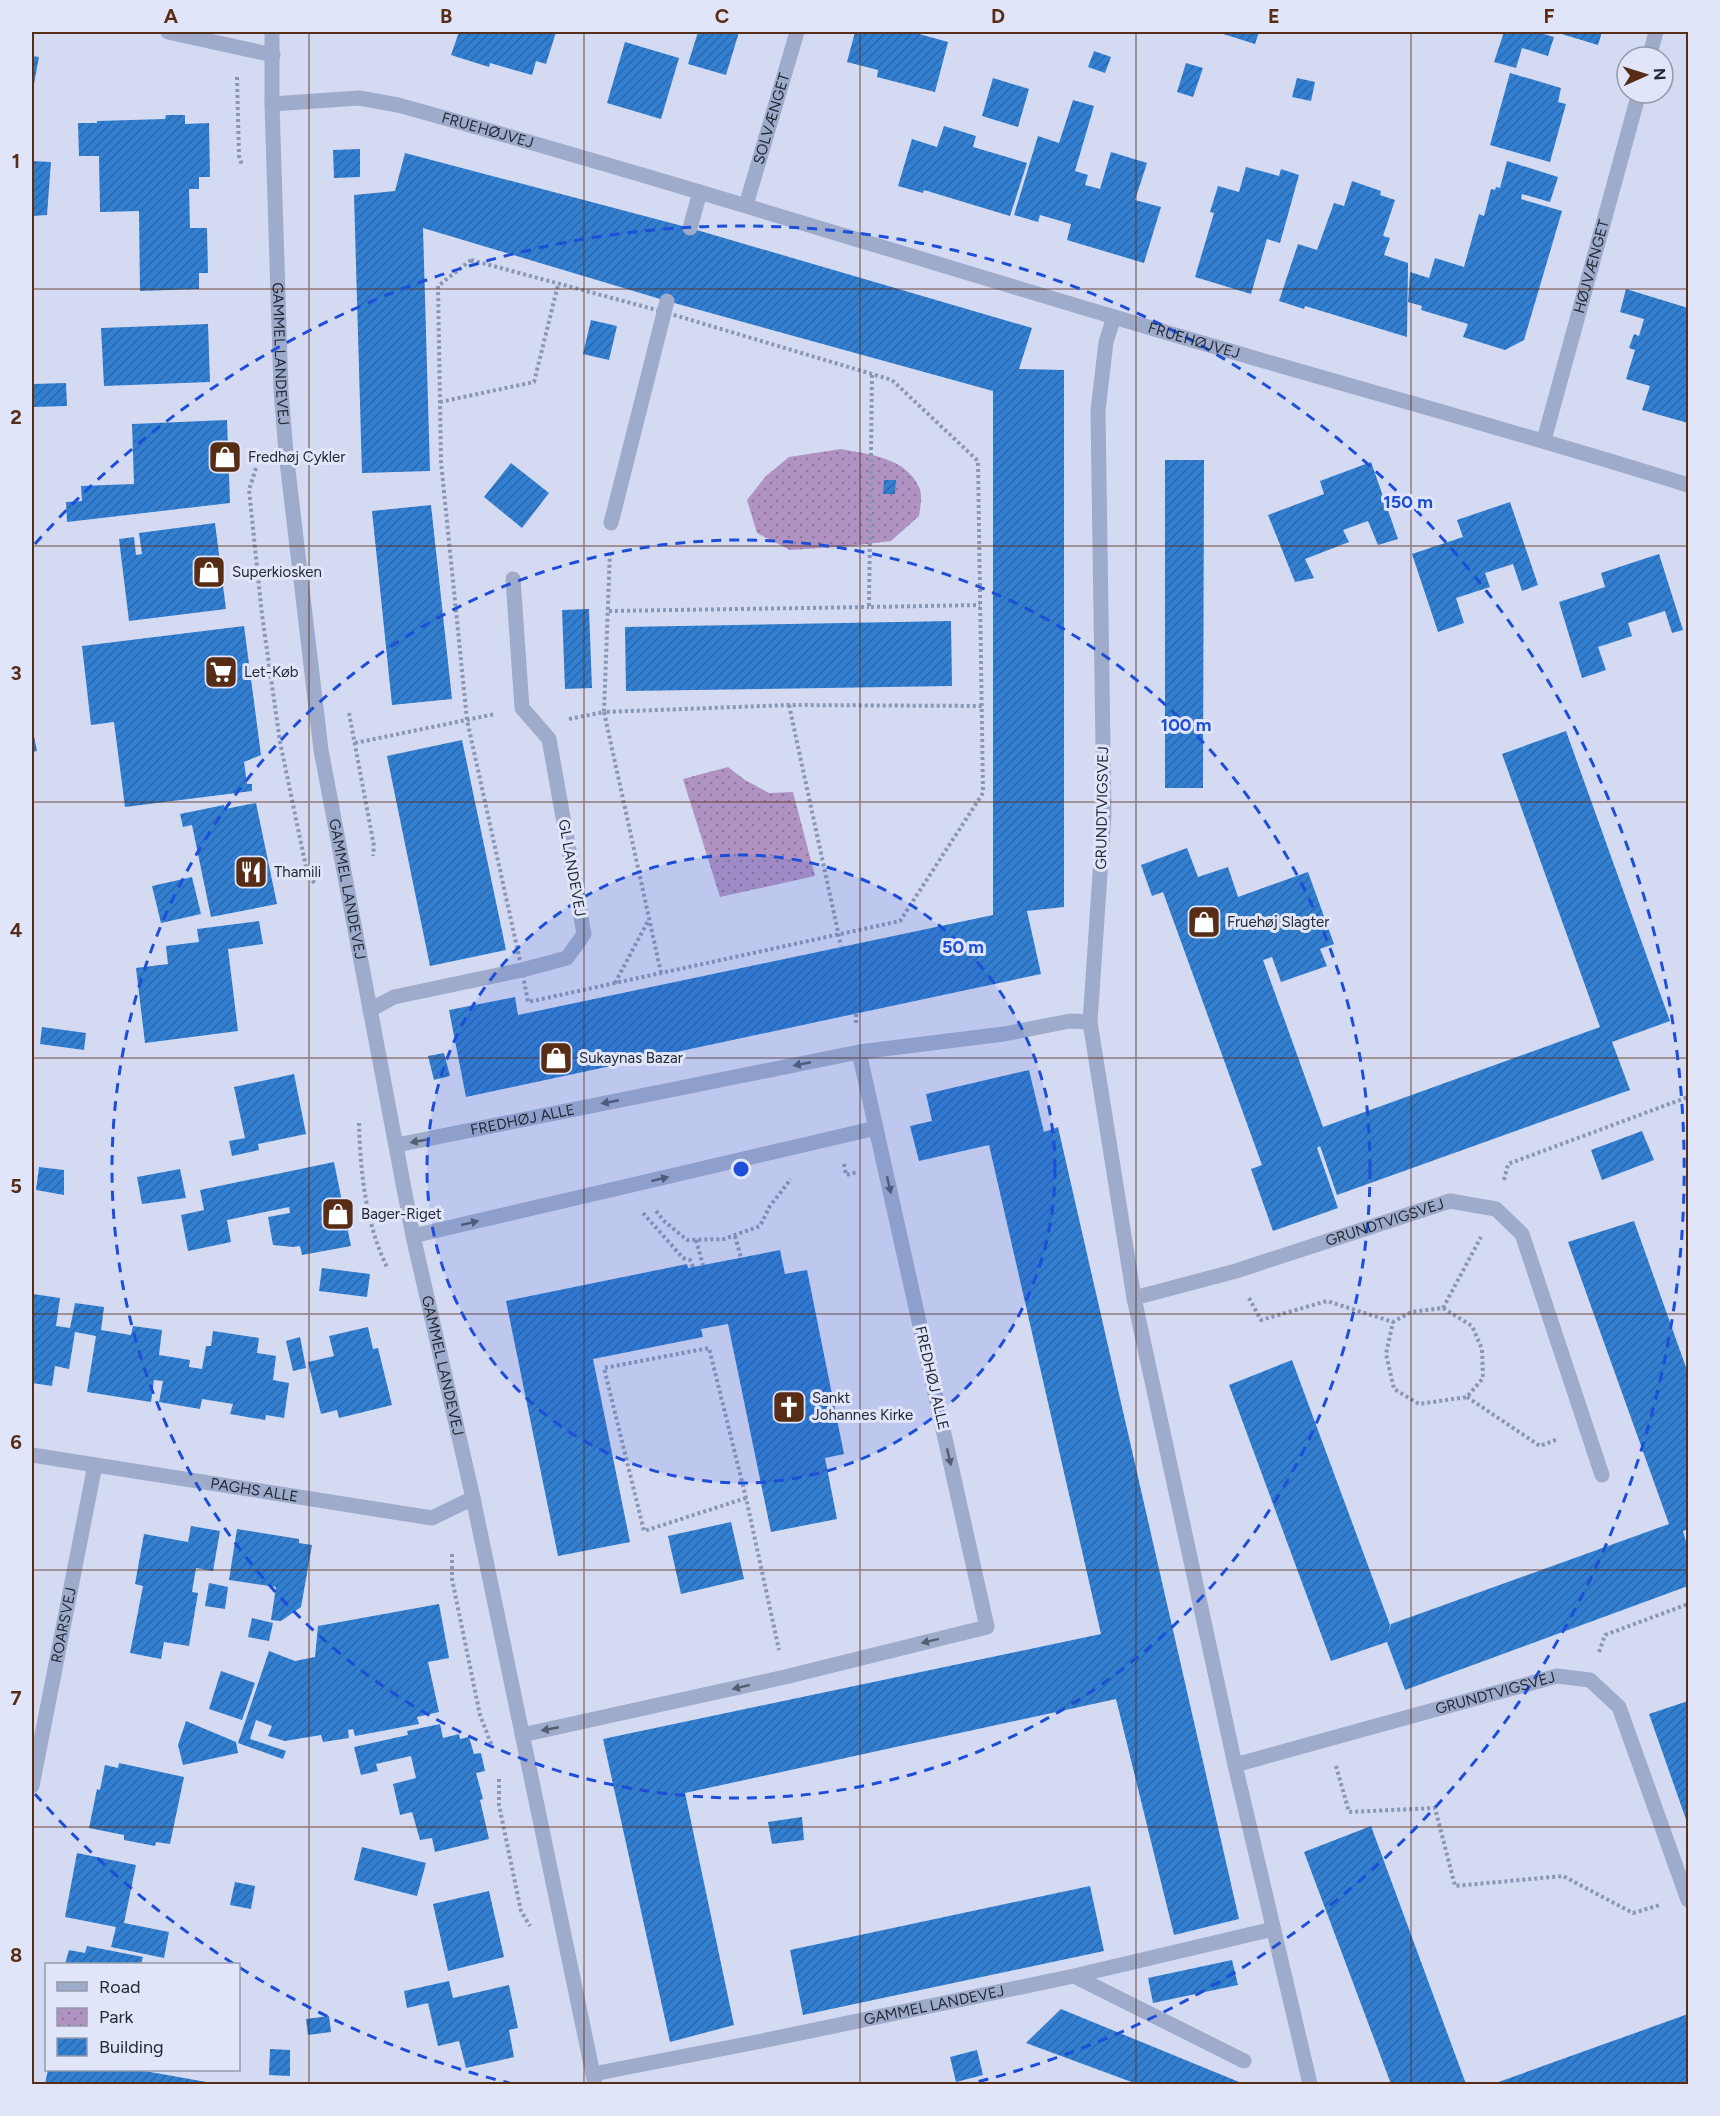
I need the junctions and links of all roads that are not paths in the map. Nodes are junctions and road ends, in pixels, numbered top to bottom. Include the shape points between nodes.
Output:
1 (168, 32) edge
2 (272, 32) edge
3 (798, 32) edge
4 (273, 55) junction
5 (272, 104) junction
6 (1636, 105) edge
7 (700, 192) junction
8 (746, 205) junction
9 (690, 228) dead end
10 (665, 306) road end
11 (1114, 317) junction
12 (1544, 440) junction
13 (1689, 485) edge
14 (611, 523) road end
15 (513, 579) dead end
16 (370, 1010) junction
17 (1090, 1022) junction
18 (859, 1052) junction
19 (876, 1128) junction
20 (397, 1145) junction
21 (413, 1236) junction
22 (1134, 1298) junction
23 (32, 1455) edge
24 (95, 1465) junction
25 (1602, 1475) dead end
26 (473, 1498) junction
27 (522, 1735) junction
28 (1235, 1765) junction
29 (32, 1786) edge
30 (1688, 1899) edge
31 (1274, 1929) junction
32 (1074, 1976) junction
33 (1244, 2061) dead end
34 (594, 2079) edge
35 (1310, 2085) edge

1 - 4 street
2 - 4 street, GAMMEL LANDEVEJ
3 - 8 street, SOLVÆNGET
4 - 5 street, GAMMEL LANDEVEJ
5 - 7 street, FRUEHØJVEJ via 359,98 398,105
5 - 16 street, GAMMEL LANDEVEJ via 285,443 321,750
6 - 12 street, HØJVÆNGET
7 - 8 street, FRUEHØJVEJ
7 - 9 street
8 - 11 street, FRUEHØJVEJ
10 - 14 street
11 - 12 street, FRUEHØJVEJ
11 - 17 street, GRUNDTVIGSVEJ via 1106,342 1098,411 1104,815
12 - 13 street, FRUEHØJVEJ
15 - 16 street, GL LANDEVEJ via 522,708 549,739 584,934 567,958 394,997
16 - 20 street, GAMMEL LANDEVEJ
17 - 18 street, FREDHØJ ALLE via 1070,1021 1005,1035
17 - 22 street, GRUNDTVIGSVEJ
18 - 19 street, FREDHØJ ALLE
18 -> 20 street, FREDHØJ ALLE
21 -> 19 street
19 -> 27 street, FREDHØJ ALLE via 987,1627 785,1677
20 - 21 street, GAMMEL LANDEVEJ
21 - 26 street, GAMMEL LANDEVEJ
22 - 25 street, GRUNDTVIGSVEJ via 1236,1271 1450,1201 1496,1209 1522,1234
22 - 28 street, GRUNDTVIGSVEJ
23 - 24 street, PAGHS ALLE
24 - 26 street, PAGHS ALLE via 432,1518
24 - 29 street, ROARSVEJ
26 - 27 street, GAMMEL LANDEVEJ
27 - 34 street, GAMMEL LANDEVEJ
28 - 30 street, GRUNDTVIGSVEJ via 1557,1676 1590,1680 1619,1707
28 - 31 street, GRUNDTVIGSVEJ
31 - 32 street, GAMMEL LANDEVEJ
31 - 35 street, GRUNDTVIGSVEJ
32 - 33 street
32 - 34 street, GAMMEL LANDEVEJ

